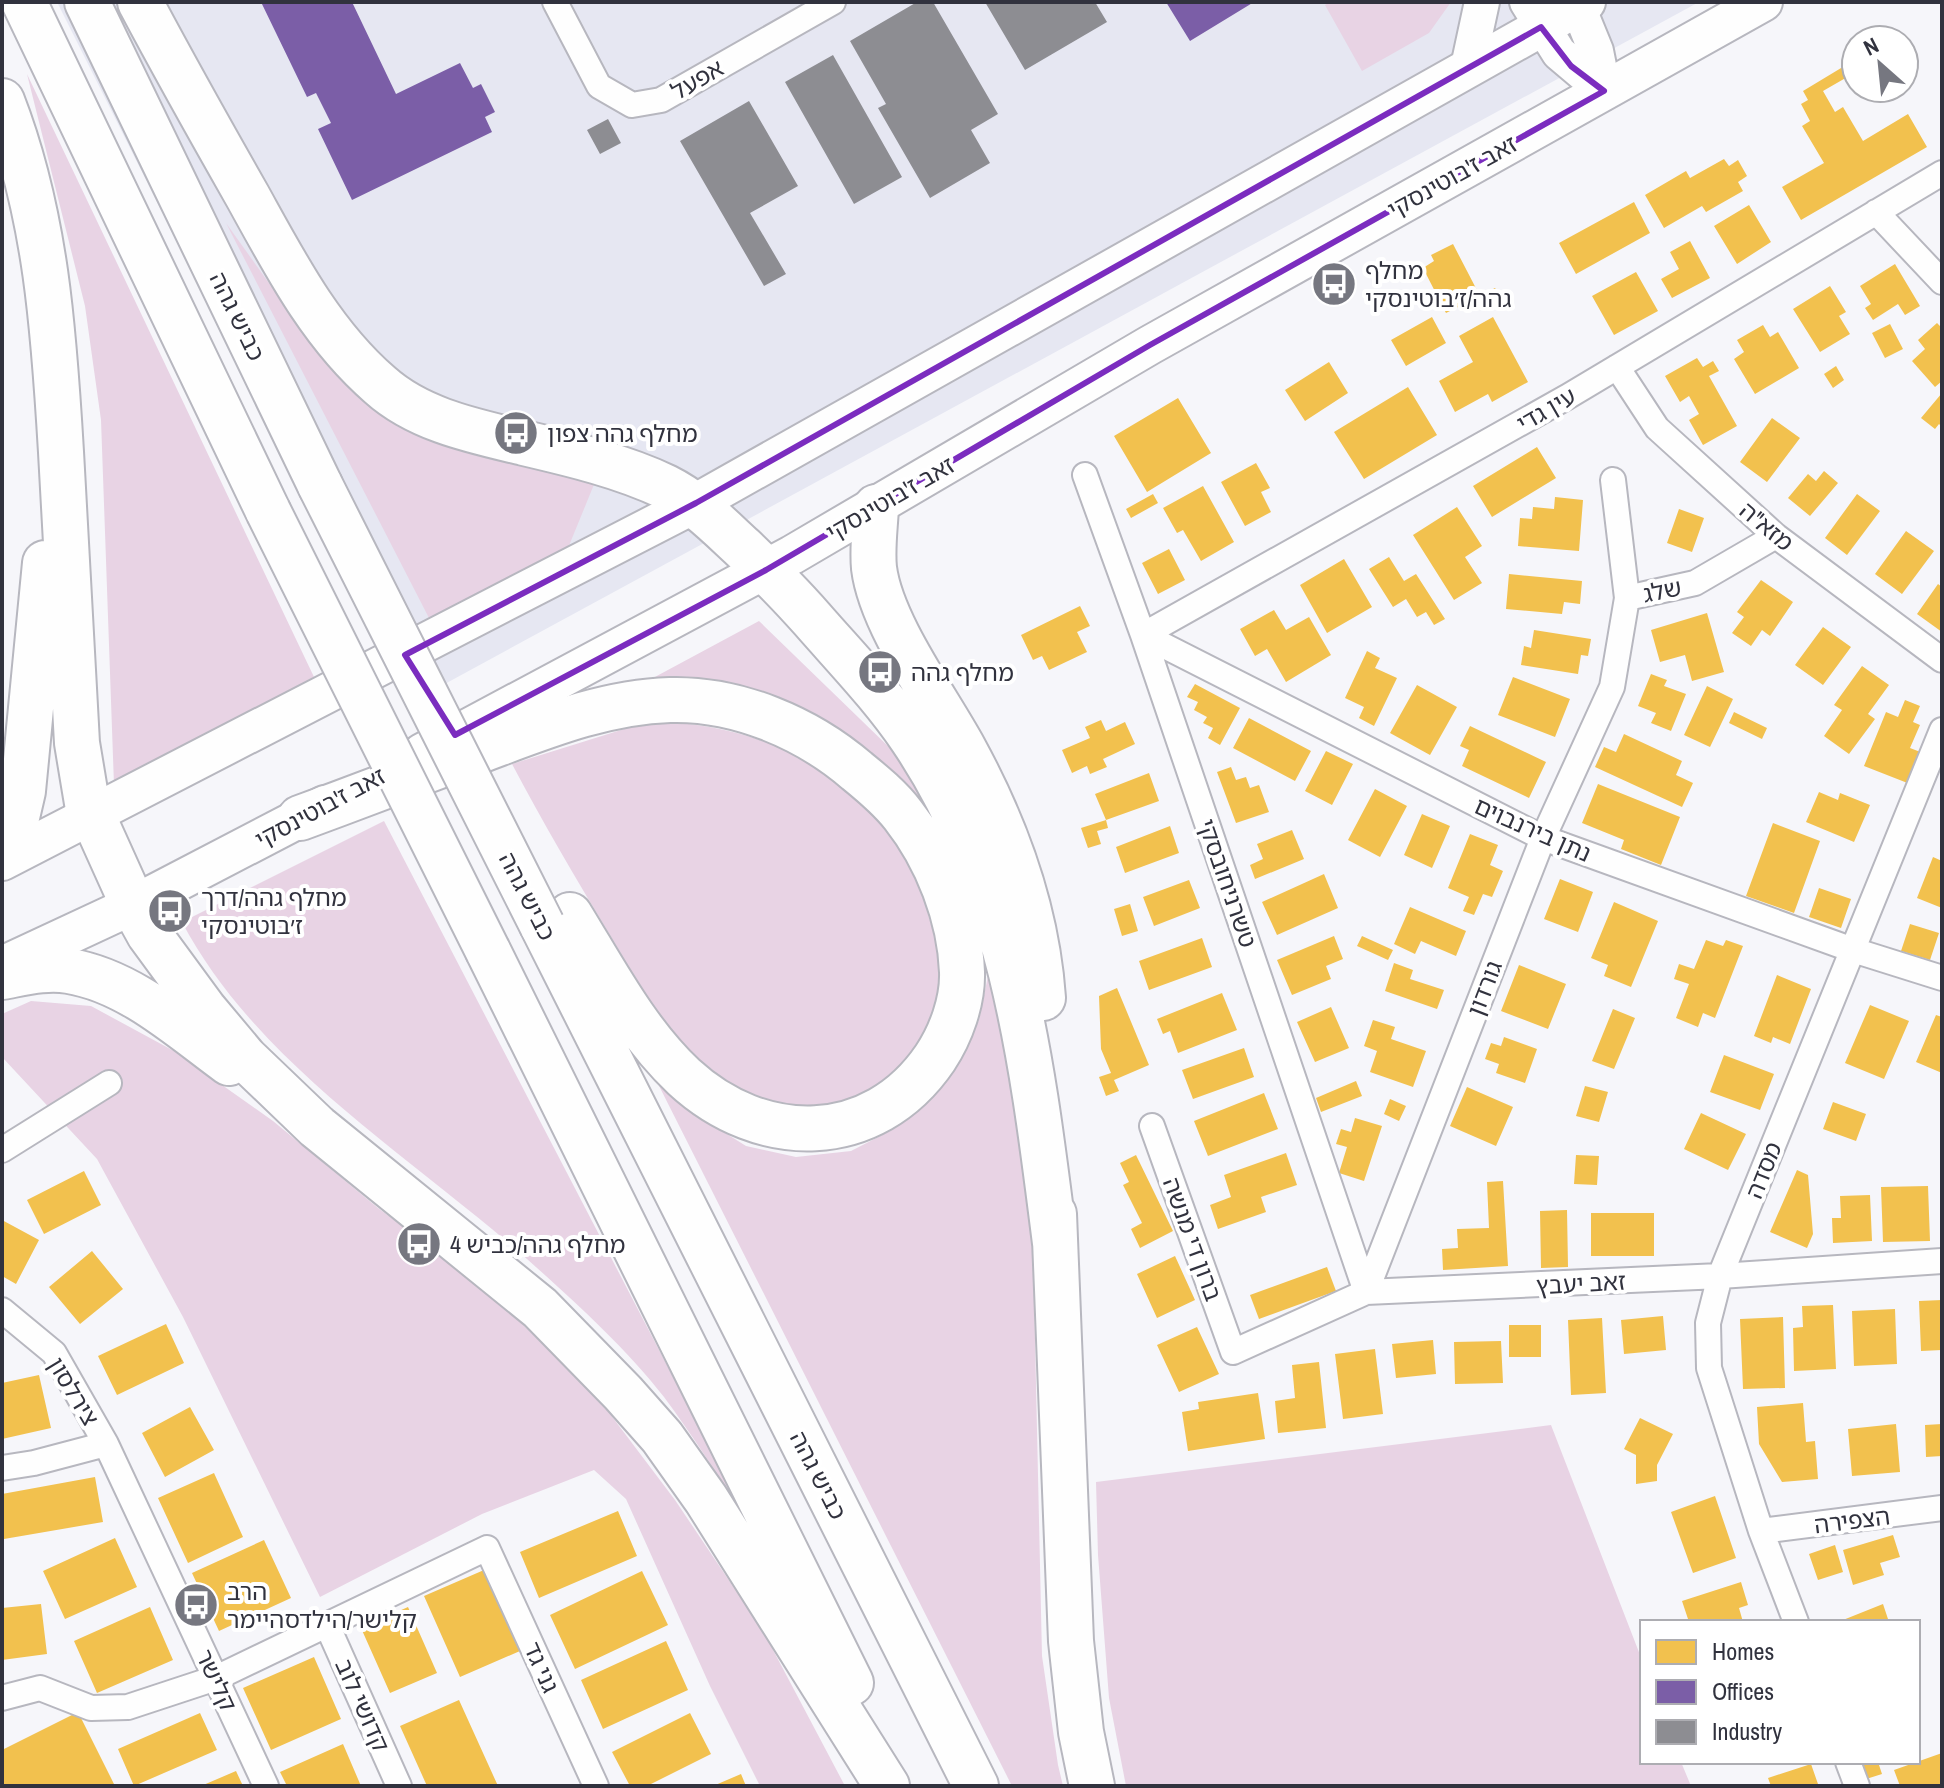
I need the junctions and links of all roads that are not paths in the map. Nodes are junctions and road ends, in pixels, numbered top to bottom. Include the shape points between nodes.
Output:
1 (24, 2) edge
2 (87, 2) edge
3 (140, 2) edge
4 (555, 2) edge
5 (833, 2) edge
6 (1482, 2) edge
7 (1763, 2) edge
8 (1580, 3) edge
9 (1534, 14) edge
10 (1468, 67) junction
11 (1604, 91) junction
12 (2, 101) edge
13 (1942, 173) edge
14 (1876, 212) junction
15 (1942, 282) edge
16 (1617, 367) junction
17 (59, 422) junction
18 (1085, 475) dead end
19 (1613, 480) dead end
20 (696, 503) junction
21 (876, 507) junction
22 (1776, 536) junction
23 (766, 570) junction
24 (1627, 598) junction
25 (1143, 635) junction
26 (1942, 660) edge
27 (1612, 687) joint
28 (1942, 730) edge
29 (92, 817) junction
30 (300, 818) junction
31 (1543, 838) junction
32 (2, 852) edge
33 (2, 861) edge
34 (133, 905) junction
35 (556, 920) junction
36 (1853, 950) junction
37 (2, 966) edge
38 (2, 977) edge
39 (1942, 978) edge
40 (109, 1083) dead end
41 (1152, 1126) dead end
42 (317, 1127) junction
43 (2, 1150) edge
44 (1055, 1243) junction
45 (1942, 1261) edge
46 (1720, 1276) junction
47 (1366, 1292) junction
48 (2, 1310) edge
49 (1233, 1352) joint
50 (106, 1444) junction
51 (2, 1468) edge
52 (1942, 1508) edge
53 (1761, 1531) junction
54 (1795, 1620) edge
55 (327, 1625) junction
56 (216, 1678) junction
57 (2, 1698) edge
58 (1849, 1764) edge
59 (266, 1786) edge
60 (399, 1786) edge
61 (596, 1786) edge
62 (887, 1786) edge
63 (903, 1786) edge
64 (976, 1786) edge
65 (1092, 1786) edge
66 (1857, 1786) edge

1 - 63 highway, bridge via 268,511
2 - 35 highway, כביש גהה, bridge via 409,663
3 - 20 highway via 318,317 383,388 432,417 627,473
4 - 5 street, אפעל via 599,86 632,105 661,100
6 - 10 street
7 - 11 main road, זאב ז'בוטינסקי
8 - 9 main road
8 - 11 street
9 - 10 main road
9 - 11 street via 1559,53
10 - 20 main road
11 - 21 main road, זאב ז'בוטינסקי via 1150,345
12 - 17 highway via 39,227
13 - 14 street, עין גדי
14 - 15 street
14 - 16 street, עין גדי
16 - 22 street, מזא"ה via 1657,428
16 - 25 street, עין גדי
17 - 29 highway via 77,743
17 - 32 highway via 23,791
18 - 25 street, טשרניחובסקי
19 - 24 street
20 - 23 highway
20 - 29 main road
21 - 23 main road, זאב ז'בוטינסקי
21 - 44 highway via 874,568 891,623 990,800 1014,856 1029,912 1042,982
22 - 24 street, שלג via 1695,583
22 - 26 street, מזא"ה
23 - 30 main road, זאב ז'בוטינסקי
23 - 44 highway via 914,741 973,853 998,923 1025,1038
24 - 27 street, שלג
25 - 31 street, נתן בירנבוים
25 - 47 street, טשרניחובסקי
27 - 31 street, גורדון
28 - 36 street, מסדה
29 - 33 main road
29 - 34 highway
30 - 34 main road, זאב ז'בוטינסקי
30 - 35 highway via 527,733 625,704 672,700 755,714 800,731 842,758 903,815 931,858 957,937 962,974 955,1016 922,1077 896,1100 835,1127 771,1126 717,1102 682,1075
31 - 36 street, נתן בירנבוים
31 - 47 street, גורדון
34 - 37 main road, זאב ז'בוטינסקי
34 - 42 highway via 204,1009 245,1058
35 - 64 highway, כביש גהה
36 - 39 street, נתן בירנבוים
36 - 46 street, מסדה
38 - 42 highway via 69,971 130,994
40 - 43 street
41 - 49 street, ברון די מנשה
42 - 62 highway via 540,1308 653,1426 706,1499
44 - 65 highway via 1071,1641
45 - 46 street, זאב יעבץ
46 - 47 street, זאב יעבץ
46 - 53 street, מסדה via 1708,1323 1709,1368
47 - 49 street, זאב יעבץ
48 - 50 street, צירלסון via 54,1353
50 - 51 street
50 - 56 street, קלישר
52 - 53 street, הצפירה
53 - 54 street, מסדה
55 - 56 street
55 - 60 street, קדושי לוב
55 - 61 street, גני גד via 487,1548
56 - 57 street via 128,1707 91,1708 40,1688
56 - 59 street, קלישר
58 - 66 street

